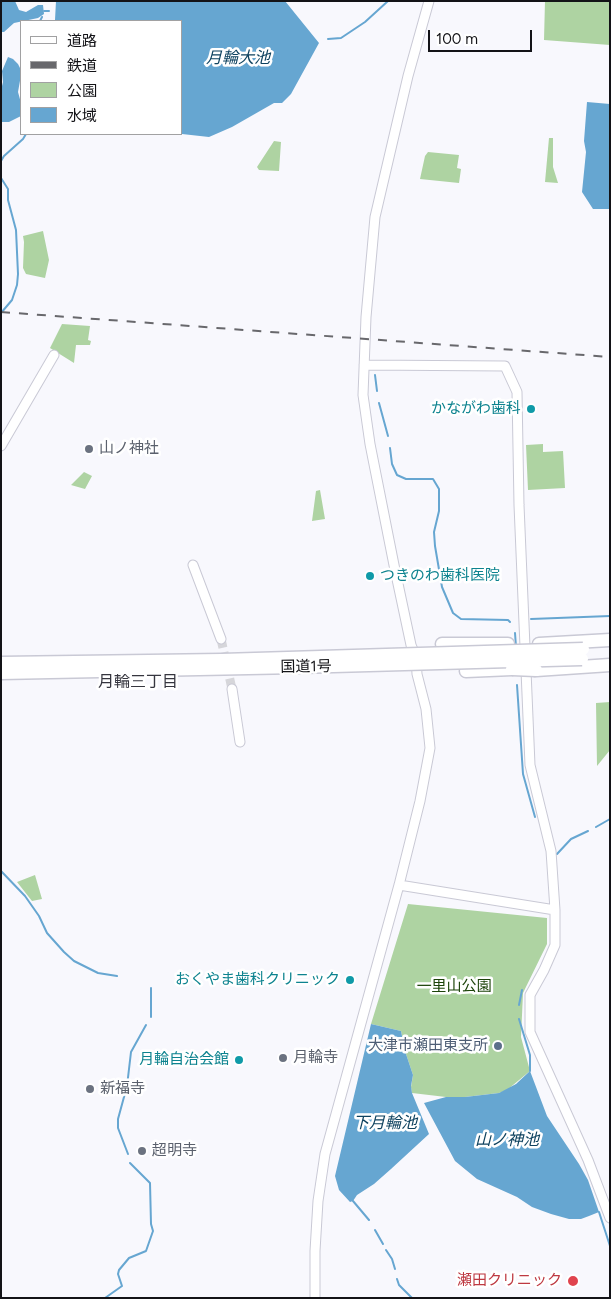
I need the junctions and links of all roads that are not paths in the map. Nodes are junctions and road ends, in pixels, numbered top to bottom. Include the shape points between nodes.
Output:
1 (428, 1) edge
2 (54, 355) dead end
3 (364, 365) junction
4 (1, 446) edge
5 (193, 565) dead end
6 (221, 639) tunnel mouth
7 (610, 640) edge
8 (442, 644) dead end
9 (610, 648) edge
10 (582, 654) junction
11 (610, 658) edge
12 (1, 663) edge
13 (610, 665) edge
14 (466, 671) dead end
15 (1, 673) edge
16 (232, 689) tunnel mouth
17 (240, 742) dead end
18 (399, 885) junction
19 (555, 910) junction
20 (610, 1218) edge
21 (315, 1298) edge

1 - 3 street via 376,217
2 - 4 street
3 - 18 street via 363,395 370,444 411,646 416,657 430,748
3 - 19 street via 505,366 517,392 530,765 551,851
5 - 6 street
7 - 8 highway
9 - 10 highway, 国道1号
10 - 11 highway, 国道1号
10 - 12 highway, 国道1号, bridge
10 - 15 highway, 国道1号, bridge via 298,668
13 - 14 highway, bridge
16 - 17 street
18 - 19 street
18 - 21 street via 325,1154 318,1200
19 - 20 street via 555,945 530,995 530,1032 588,1160

